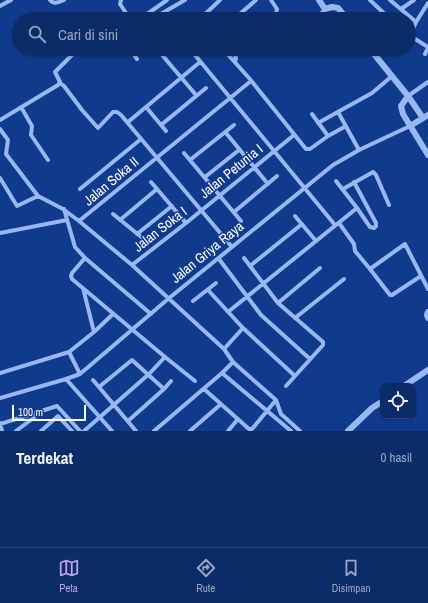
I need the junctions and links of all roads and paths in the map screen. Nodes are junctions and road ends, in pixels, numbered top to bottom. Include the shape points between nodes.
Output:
1 (11, 0) edge
2 (50, 0) edge
3 (64, 0) edge
4 (121, 0) edge
5 (167, 0) edge
6 (184, 0) edge
7 (220, 0) edge
8 (256, 0) edge
9 (271, 0) edge
10 (320, 0) edge
11 (370, 0) edge
12 (390, 0) edge
13 (414, 0) edge
14 (428, 3) edge
15 (0, 6) edge
16 (325, 9) junction
17 (401, 9) junction
18 (125, 12) edge
19 (150, 12) edge
20 (164, 12) edge
21 (207, 12) edge
22 (242, 12) edge
23 (276, 12) edge
24 (322, 12) edge
25 (341, 12) edge
26 (383, 12) edge
27 (404, 12) edge
28 (416, 22) edge
29 (416, 39) edge
30 (428, 47) edge
31 (425, 54) dead end
32 (71, 56) edge
33 (135, 56) edge
34 (163, 56) edge
35 (196, 56) edge
36 (229, 56) edge
37 (235, 56) edge
38 (375, 56) edge
39 (137, 59) dead end
40 (200, 62) junction
41 (235, 62) junction
42 (392, 76) junction
43 (181, 79) junction
44 (251, 81) junction
45 (428, 82) edge
46 (60, 84) junction
47 (206, 88) dead end
48 (196, 95) junction
49 (408, 96) junction
50 (230, 97) junction
51 (21, 107) junction
52 (146, 107) junction
53 (338, 112) junction
54 (312, 114) dead end
55 (426, 116) edge
56 (0, 120) edge
57 (128, 122) junction
58 (318, 123) junction
59 (161, 125) junction
60 (234, 125) dead end
61 (346, 126) junction
62 (410, 126) junction
63 (0, 129) edge
64 (166, 131) dead end
65 (226, 132) junction
66 (294, 134) junction
67 (328, 136) junction
68 (141, 139) junction
69 (239, 150) junction
70 (274, 150) junction
71 (358, 150) junction
72 (184, 153) dead end
73 (428, 155) edge
74 (156, 158) junction
75 (48, 160) dead end
76 (190, 160) junction
77 (254, 167) junction
78 (277, 176) dead end
79 (205, 177) junction
80 (0, 178) edge
81 (336, 181) dead end
82 (151, 182) dead end
83 (354, 182) junction
84 (268, 184) junction
85 (304, 187) junction
86 (80, 189) dead end
87 (157, 189) junction
88 (343, 190) junction
89 (219, 195) junction
90 (38, 196) junction
91 (389, 204) dead end
92 (172, 206) junction
93 (357, 208) junction
94 (64, 209) junction
95 (201, 210) junction
96 (234, 212) junction
97 (113, 214) dead end
98 (295, 216) dead end
99 (67, 220) junction
100 (120, 220) junction
101 (79, 221) junction
102 (241, 221) dead end
103 (186, 223) junction
104 (302, 224) junction
105 (337, 224) junction
106 (0, 233) edge
107 (138, 234) junction
108 (145, 240) dead end
109 (316, 241) junction
110 (232, 247) junction
111 (85, 258) junction
112 (244, 258) dead end
113 (219, 260) junction
114 (132, 265) junction
115 (250, 266) junction
116 (320, 268) dead end
117 (370, 269) junction
118 (421, 276) junction
119 (344, 279) dead end
120 (216, 283) dead end
121 (264, 285) junction
122 (83, 288) junction
123 (428, 289) edge
124 (208, 290) junction
125 (247, 298) junction
126 (168, 299) junction
127 (193, 301) dead end
128 (278, 303) junction
129 (228, 312) junction
130 (428, 312) edge
131 (114, 314) junction
132 (151, 314) junction
133 (295, 318) junction
134 (428, 318) edge
135 (243, 328) junction
136 (132, 330) junction
137 (94, 332) junction
138 (224, 349) junction
139 (69, 352) junction
140 (165, 358) junction
141 (310, 359) junction
142 (233, 362) junction
143 (428, 370) edge
144 (0, 373) edge
145 (222, 373) junction
146 (80, 374) junction
147 (149, 374) junction
148 (295, 376) junction
149 (66, 380) junction
150 (93, 380) dead end
151 (171, 381) dead end
152 (195, 381) dead end
153 (408, 383) edge
154 (286, 386) dead end
155 (99, 387) junction
156 (164, 389) junction
157 (204, 389) junction
158 (0, 398) edge
159 (276, 400) junction
160 (380, 403) edge
161 (114, 404) junction
162 (221, 404) junction
163 (43, 410) junction
164 (267, 411) junction
165 (281, 414) junction
166 (99, 417) junction
167 (238, 419) junction
168 (277, 419) junction
169 (128, 421) junction
170 (0, 424) edge
171 (2, 431) edge
172 (16, 431) edge
173 (41, 431) edge
174 (72, 431) edge
175 (80, 431) edge
176 (84, 431) edge
177 (112, 431) edge
178 (136, 431) edge
179 (154, 431) edge
180 (190, 431) edge
181 (228, 431) edge
182 (291, 431) edge
183 (300, 431) edge
184 (348, 431) edge

1 - 15 street
2 - 3 street via 54,3
4 - 18 street via 120,4
5 - 19 street
6 - 20 street
7 - 21 street
8 - 22 street
9 - 23 street
10 - 16 street
11 - 26 street
12 - 17 street
13 - 17 street
14 - 28 street
16 - 24 street
16 - 25 street via 338,8
17 - 27 street
29 - 30 street
30 - 31 street
32 - 46 street via 55,72
33 - 39 street
34 - 43 street
35 - 40 street
36 - 41 street
37 - 41 street
38 - 42 street
40 - 43 street
40 - 50 street
41 - 44 street
42 - 49 street
42 - 53 street via 372,93
43 - 48 street
43 - 52 street
44 - 50 street, Jalan Soka II
44 - 66 street
45 - 49 street
46 - 51 street
46 - 57 street via 98,128 115,112
47 - 48 street
48 - 59 street
49 - 55 street
49 - 62 street via 402,106 403,114
50 - 70 street
50 - 74 street, Jalan Soka II
51 - 56 street
51 - 75 street via 32,126 32,136
52 - 57 street
52 - 59 street
53 - 58 street
53 - 61 street
54 - 58 street
55 - 62 street, Jalan Griya Raya
57 - 68 street
58 - 67 street
59 - 64 street
60 - 65 street
61 - 67 street
61 - 71 street
62 - 71 street, Jalan Griya Raya
62 - 73 street
63 - 90 street via 8,140 6,154
65 - 69 street
65 - 76 street
66 - 67 street via 309,150
66 - 70 street, Jalan Petunia I
68 - 74 street
68 - 86 street
69 - 77 street
69 - 79 street
70 - 77 street, Jalan Petunia I
70 - 85 street
71 - 85 street, Jalan Griya Raya
72 - 76 street
74 - 95 street
74 - 101 street, Jalan Soka II
76 - 79 street
77 - 84 street
77 - 89 street, Jalan Petunia I
78 - 84 street
79 - 89 street
80 - 90 street via 17,206
81 - 88 street
82 - 87 street
83 - 88 street
83 - 91 street via 371,172 376,174
83 - 93 street via 375,226 370,227
84 - 96 street
85 - 105 street
85 - 110 street, Jalan Griya Raya
87 - 92 street
87 - 100 street
88 - 93 street
89 - 95 street, Jalan Petunia I
89 - 96 street
90 - 94 street
92 - 103 street
92 - 107 street
93 - 105 street
94 - 99 street
94 - 101 street
95 - 103 street, Jalan Soka I
95 - 110 street
96 - 102 street
97 - 100 street
98 - 104 street
99 - 106 street
99 - 111 street via 75,247
100 - 107 street
101 - 114 street
103 - 114 street, Jalan Soka I
104 - 109 street
104 - 115 street
105 - 109 street
105 - 117 street
107 - 108 street
109 - 121 street
110 - 113 street, Jalan Griya Raya
111 - 122 street via 71,276
111 - 132 street
112 - 115 street
113 - 125 street
113 - 126 street, Jalan Griya Raya
114 - 126 street
115 - 121 street
116 - 128 street
117 - 118 street via 391,296
117 - 118 street via 405,244
118 - 123 street
119 - 133 street
120 - 124 street
121 - 125 street
121 - 128 street
122 - 131 street
122 - 137 street
124 - 127 street
124 - 129 street
125 - 129 street
125 - 141 street via 261,315
126 - 132 street, Jalan Griya Raya
126 - 138 street
128 - 133 street
129 - 135 street
130 - 134 street
131 - 136 street
131 - 137 street
132 - 136 street, Jalan Griya Raya
133 - 141 street via 323,342
135 - 138 street
135 - 148 street
136 - 140 street
136 - 146 street, Jalan Griya Raya
137 - 139 street
138 - 142 street
139 - 144 street
139 - 146 street
140 - 147 street
140 - 152 street
141 - 148 street
142 - 145 street
142 - 159 street
143 - 153 street
145 - 157 street
145 - 164 street
146 - 149 street, Jalan Griya Raya
147 - 155 street via 132,360
147 - 156 street
147 - 161 street
148 - 154 street
149 - 158 street, Jalan Griya Raya
149 - 166 street
150 - 155 street
151 - 156 street
155 - 161 street
156 - 169 street
157 - 162 street
157 - 179 street
159 - 164 street
159 - 165 street
160 - 184 street
161 - 166 street
161 - 169 street
162 - 167 street
162 - 180 street
163 - 170 street
163 - 172 street
163 - 175 street via 59,407
164 - 167 street via 250,429
164 - 168 street
165 - 168 street
165 - 183 street
166 - 176 street
166 - 177 street
167 - 181 street
168 - 182 street
169 - 178 street
170 - 171 street
173 - 174 street via 58,416

